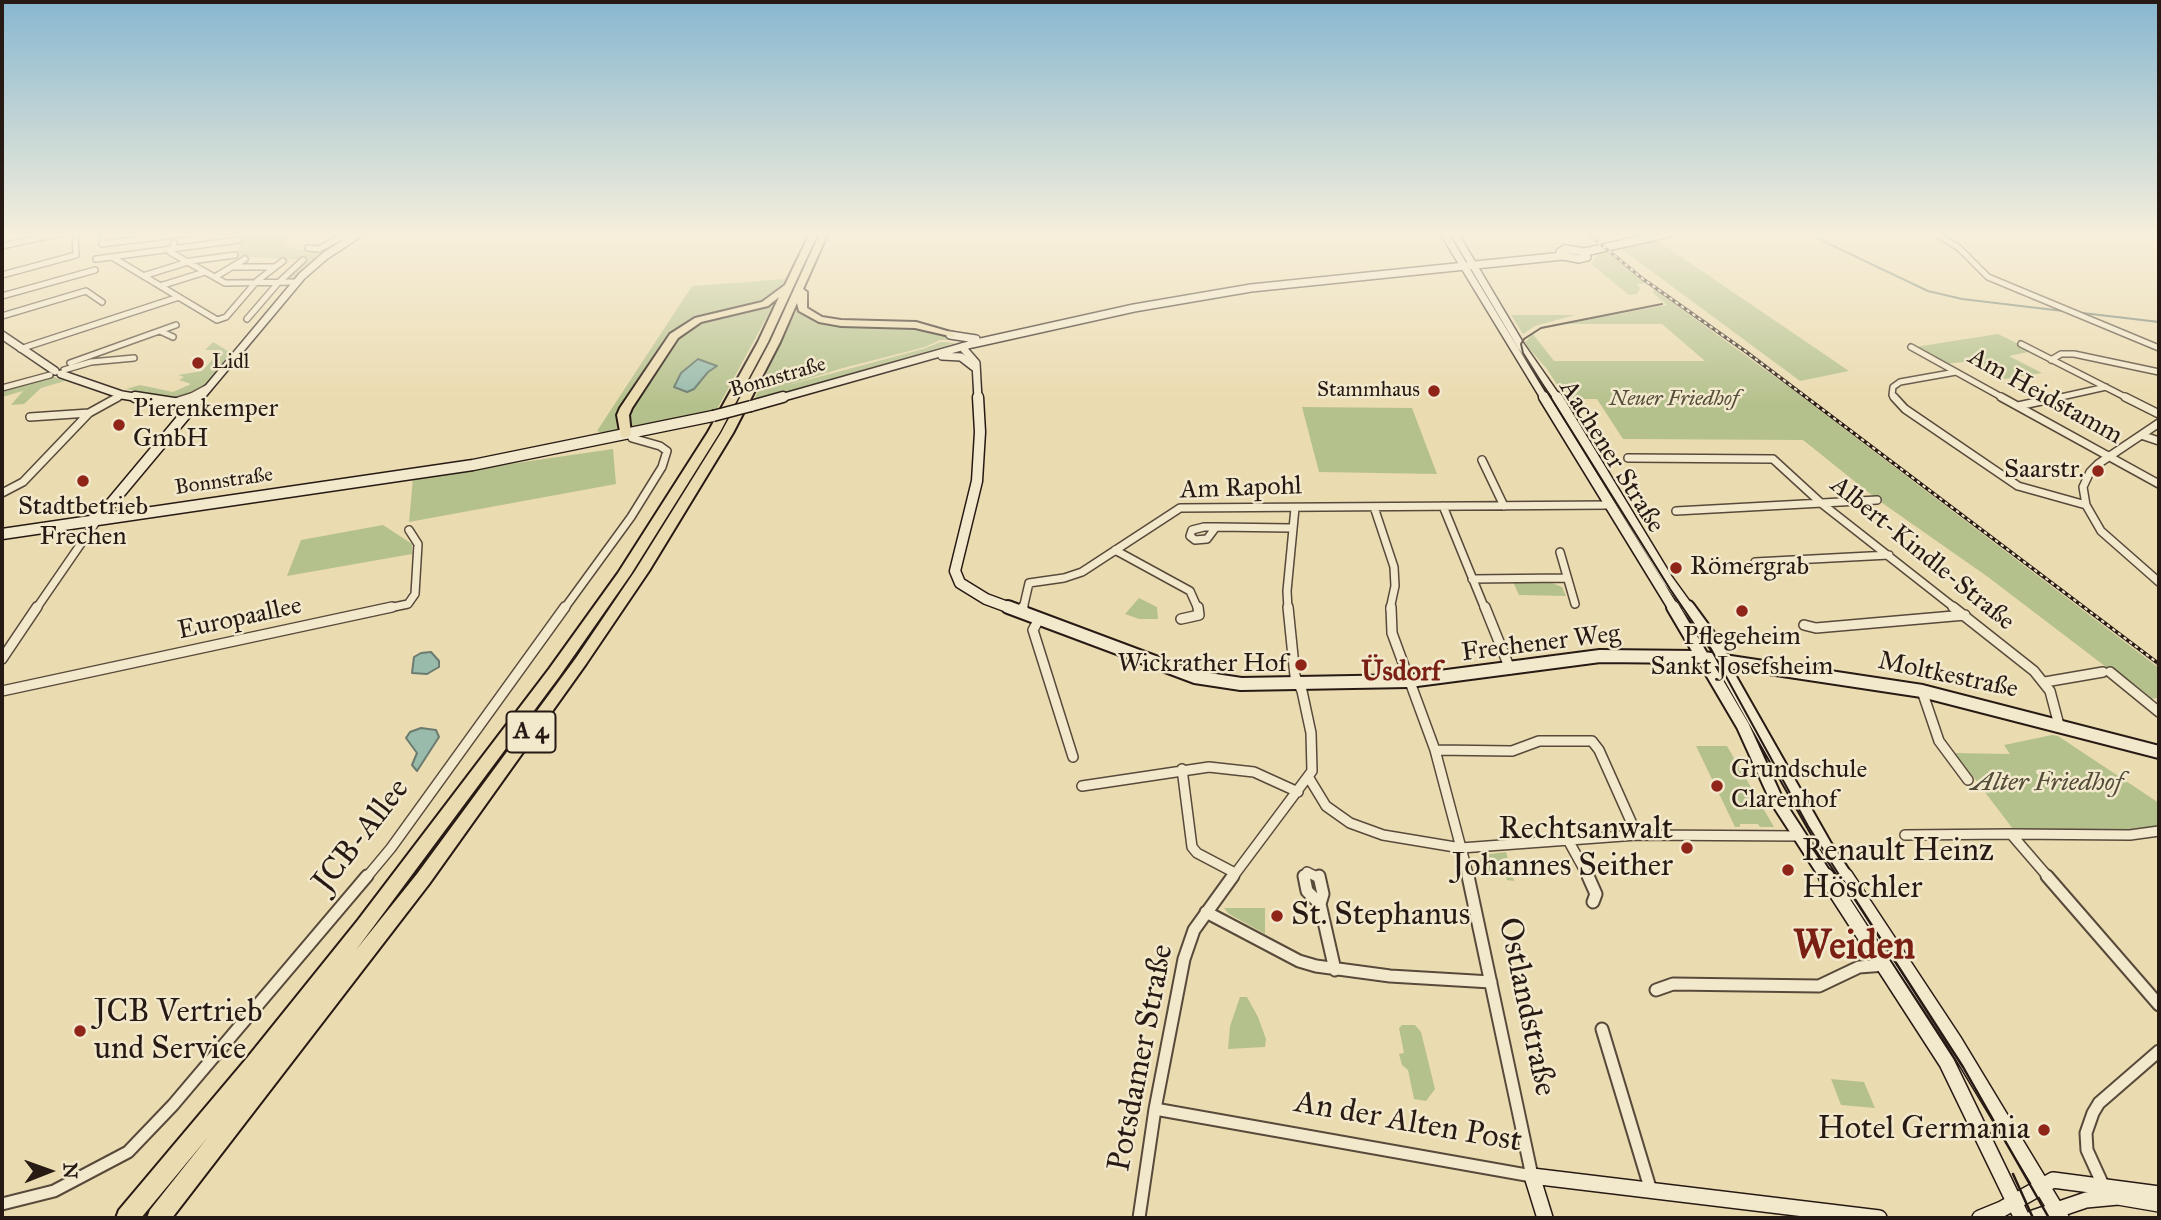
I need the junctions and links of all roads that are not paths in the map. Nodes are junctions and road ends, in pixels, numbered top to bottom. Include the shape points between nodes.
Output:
1 (24, 290) edge
2 (90, 290) edge
3 (167, 290) edge
4 (250, 290) edge
5 (272, 290) edge
6 (289, 290) edge
7 (786, 290) edge
8 (792, 290) edge
9 (793, 290) edge
10 (799, 290) edge
11 (1246, 290) edge
12 (1478, 290) edge
13 (1489, 290) edge
14 (2021, 290) edge
15 (86, 291) junction
16 (2, 296) edge
17 (179, 297) junction
18 (102, 302) dead end
19 (2, 316) edge
20 (247, 319) dead end
21 (176, 325) dead end
22 (160, 331) junction
23 (2, 335) edge
24 (950, 335) junction
25 (173, 337) dead end
26 (1000, 337) junction
27 (2021, 344) dead end
28 (962, 347) junction
29 (1911, 347) dead end
30 (2159, 348) edge
31 (20, 349) junction
32 (948, 351) junction
33 (134, 358) dead end
34 (915, 360) junction
35 (2051, 360) junction
36 (85, 361) junction
37 (60, 370) junction
38 (978, 372) junction
39 (1956, 372) junction
40 (2159, 372) edge
41 (210, 386) junction
42 (2106, 387) junction
43 (2, 388) edge
44 (122, 396) junction
45 (162, 403) junction
46 (193, 406) junction
47 (2018, 406) junction
48 (1551, 407) junction
49 (89, 413) junction
50 (1569, 414) junction
51 (2159, 414) edge
52 (30, 417) dead end
53 (2159, 423) edge
54 (2141, 435) junction
55 (628, 437) junction
56 (2159, 441) edge
57 (2108, 457) junction
58 (1628, 458) dead end
59 (1482, 460) dead end
60 (2159, 484) edge
61 (2, 494) edge
62 (1877, 500) dead end
63 (1821, 502) junction
64 (1616, 503) junction
65 (2086, 505) junction
66 (1443, 506) junction
67 (1504, 506) junction
68 (1374, 507) junction
69 (1295, 508) junction
70 (1676, 511) dead end
71 (98, 519) junction
72 (1216, 527) dead end
73 (1291, 528) junction
74 (409, 530) dead end
75 (2, 534) edge
76 (1115, 550) junction
77 (1560, 552) dead end
78 (1889, 555) junction
79 (1755, 562) dead end
80 (1566, 578) junction
81 (1472, 579) junction
82 (2159, 582) edge
83 (1575, 604) dead end
84 (1022, 612) junction
85 (1965, 615) junction
86 (1039, 619) junction
87 (1181, 620) dead end
88 (1804, 625) dead end
89 (1704, 658) junction
90 (2, 659) edge
91 (1723, 661) junction
92 (1510, 669) junction
93 (1409, 681) junction
94 (2045, 682) junction
95 (1298, 683) junction
96 (2, 691) edge
97 (1923, 691) junction
98 (2159, 712) edge
99 (2059, 724) junction
100 (1435, 750) junction
101 (2159, 752) edge
102 (1073, 757) dead end
103 (1182, 769) junction
104 (1310, 778) junction
105 (1968, 780) dead end
106 (1082, 786) dead end
107 (1298, 792) junction
108 (2159, 831) edge
109 (2011, 834) junction
110 (1637, 835) junction
111 (1905, 835) dead end
112 (1801, 836) junction
113 (1568, 840) junction
114 (1461, 848) junction
115 (1235, 873) junction
116 (1593, 902) dead end
117 (1320, 904) dead end
118 (1206, 912) junction
119 (1885, 965) junction
120 (1335, 970) junction
121 (1491, 982) junction
122 (1656, 990) dead end
123 (2159, 1005) edge
124 (1602, 1029) dead end
125 (2159, 1051) edge
126 (1155, 1109) junction
127 (1532, 1176) junction
128 (2103, 1185) junction
129 (2042, 1187) junction
130 (1651, 1191) junction
131 (2159, 1194) edge
132 (2, 1204) edge
133 (2159, 1204) edge
134 (2018, 1210) edge
135 (2058, 1214) edge
136 (127, 1218) edge
137 (158, 1218) edge
138 (1139, 1218) edge
139 (1545, 1218) edge
140 (1878, 1218) edge
141 (1980, 1218) edge
142 (2032, 1218) edge

1 - 16 street
2 - 15 street
3 - 17 street
4 - 17 street via 221,320
5 - 20 street
6 - 41 main road
7 - 55 highway via 765,304 698,320 674,336 626,408
8 - 136 highway, A 4 via 701,452 554,673 365,925
9 - 137 highway, A 4 via 727,433 581,661 415,890
10 - 24 highway via 802,309 819,319 916,326
11 - 26 main road, Bonnstraße
12 - 48 main road, Aachener Straße
13 - 50 main road, Aachener Straße
14 - 30 street
15 - 18 street
15 - 19 street
17 - 31 street
21 - 22 street
22 - 25 street
22 - 36 street
23 - 31 main road
24 - 26 main road
24 - 32 main road via 957,342
26 - 28 main road, Bonnstraße
27 - 35 street
28 - 32 main road, Bonnstraße
28 - 38 main road via 975,360
29 - 39 street, Am Heidstamm
31 - 37 main road
32 - 34 main road, Bonnstraße
33 - 36 street
34 - 38 main road via 961,357
34 - 55 main road, Bonnstraße, bridge
35 - 40 street via 2074,354
35 - 42 street
36 - 37 street
37 - 43 street
37 - 44 main road via 91,387
38 - 84 main road, Frechener Weg via 977,481 956,571 960,583 973,593
39 - 47 street, Am Heidstamm
39 - 65 street via 1900,382 1892,395 1905,409 2010,481 2039,494
41 - 45 street via 184,400
41 - 46 main road
42 - 47 street
42 - 51 street
44 - 45 main road
44 - 49 street
45 - 46 main road
46 - 71 main road
47 - 57 street, Am Heidstamm
48 - 50 main road via 1558,405
48 - 64 main road, Aachener Straße
49 - 52 street
49 - 61 street via 23,482
50 - 64 main road, Aachener Straße
53 - 54 street
54 - 56 street
54 - 57 street
55 - 71 main road, Bonnstraße
55 - 132 street, JCB-Allee via 667,451 662,467 631,517 391,848 128,1152 54,1191
57 - 60 street, Am Heidstamm
57 - 65 street via 2090,472 2083,487
58 - 63 street, Albert-Kindle-Straße via 1773,458
59 - 67 street
62 - 63 street
63 - 70 street
63 - 78 street, Albert-Kindle-Straße
64 - 67 street, Am Rapohl
64 - 89 main road, Aachener Straße
64 - 91 main road, Aachener Straße via 1629,514
65 - 82 street via 2114,545
66 - 67 street, Am Rapohl
66 - 68 street, Am Rapohl
66 - 81 street
68 - 69 street, Am Rapohl
68 - 93 street, Ostlandstraße via 1394,567 1389,615
69 - 73 street
69 - 76 street, Am Rapohl via 1180,508
71 - 75 main road, Bonnstraße
71 - 90 street
72 - 73 street
73 - 95 street via 1287,596
74 - 96 street, Europaallee via 418,544 415,594 408,604
76 - 84 street, Am Rapohl via 1072,576 1029,583
76 - 87 street via 1190,591 1199,615
77 - 80 street
78 - 79 street
78 - 85 street, Albert-Kindle-Straße
80 - 81 street
80 - 83 street
81 - 92 street
84 - 86 main road, Frechener Weg
85 - 88 street via 1816,628
85 - 94 street, Albert-Kindle-Straße
86 - 95 main road, Frechener Weg via 1212,682
86 - 102 street via 1033,630
89 - 91 main road, Frechener Weg
89 - 92 main road, Frechener Weg via 1623,655
89 - 112 main road, Aachener Straße via 1769,785
91 - 97 main road, Moltkestraße
91 - 129 main road, Aachener Straße via 1825,845 1924,994
92 - 93 main road, Frechener Weg
93 - 95 main road, Frechener Weg
93 - 100 street, Ostlandstraße
94 - 98 street via 2106,672
94 - 99 street
95 - 104 street via 1311,733
97 - 99 main road, Moltkestraße
97 - 105 street via 1939,741
99 - 101 main road, Moltkestraße
100 - 110 street via 1513,751 1539,741 1592,741
100 - 114 street, Ostlandstraße
103 - 106 street
103 - 107 street via 1242,770
103 - 115 street via 1192,847
104 - 107 street, Potsdamer Straße
104 - 114 street via 1326,806 1350,823 1383,835
107 - 115 street, Potsdamer Straße
108 - 109 street
109 - 111 street
109 - 123 street
110 - 112 street
110 - 113 street
112 - 119 main road, Aachener Straße
113 - 114 street
113 - 116 street via 1593,884
114 - 121 street, Ostlandstraße
115 - 118 street, Potsdamer Straße
117 - 120 street
118 - 120 street via 1299,961
118 - 126 street, Potsdamer Straße via 1184,959
119 - 122 street via 1859,967 1819,986 1673,984
119 - 134 main road, Aachener Straße via 1951,1069
120 - 121 street
121 - 127 street, Ostlandstraße
124 - 130 street
125 - 128 street via 2093,1113 2086,1133 2087,1150
126 - 127 street, An der Alten Post
126 - 138 street, Potsdamer Straße
127 - 130 main road, An der Alten Post
127 - 139 main road, Ostlandstraße
128 - 129 main road via 2053,1180
128 - 131 main road
129 - 134 main road
129 - 135 main road, Aachener Straße
130 - 140 main road, An der Alten Post
133 - 135 main road via 2118,1197 2086,1200
134 - 141 main road
135 - 142 main road

